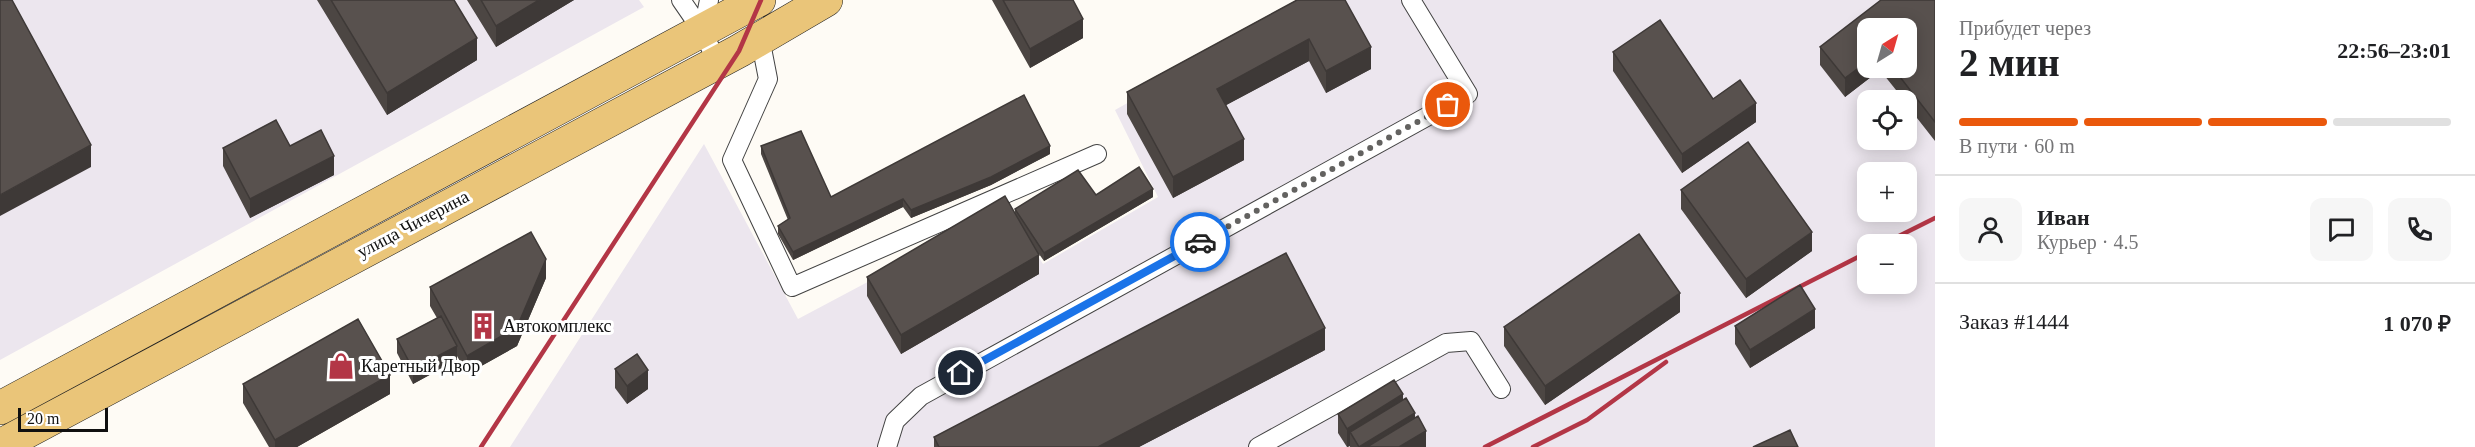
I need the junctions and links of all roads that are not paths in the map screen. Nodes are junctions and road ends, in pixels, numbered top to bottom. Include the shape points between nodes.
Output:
1 (681, 0) edge
2 (709, 0) edge
3 (759, 0) edge
4 (826, 0) edge
5 (1411, 0) edge
6 (703, 32) junction
7 (760, 38) junction
8 (717, 62) junction
9 (1097, 154) dead end
10 (1501, 389) dead end
11 (0, 408) edge
12 (0, 446) edge
13 (887, 447) edge
14 (1258, 447) edge

1 - 6 lane
2 - 6 lane
3 - 6 main road, улица Чичерина
4 - 7 main road, улица Чичерина
5 - 13 lane via 1468,94 921,396 895,421
6 - 8 lane
6 - 11 main road, улица Чичерина
7 - 8 main road, улица Чичерина
7 - 9 lane via 768,79 732,160 792,287
8 - 12 main road, улица Чичерина
10 - 14 lane via 1471,341 1446,343

